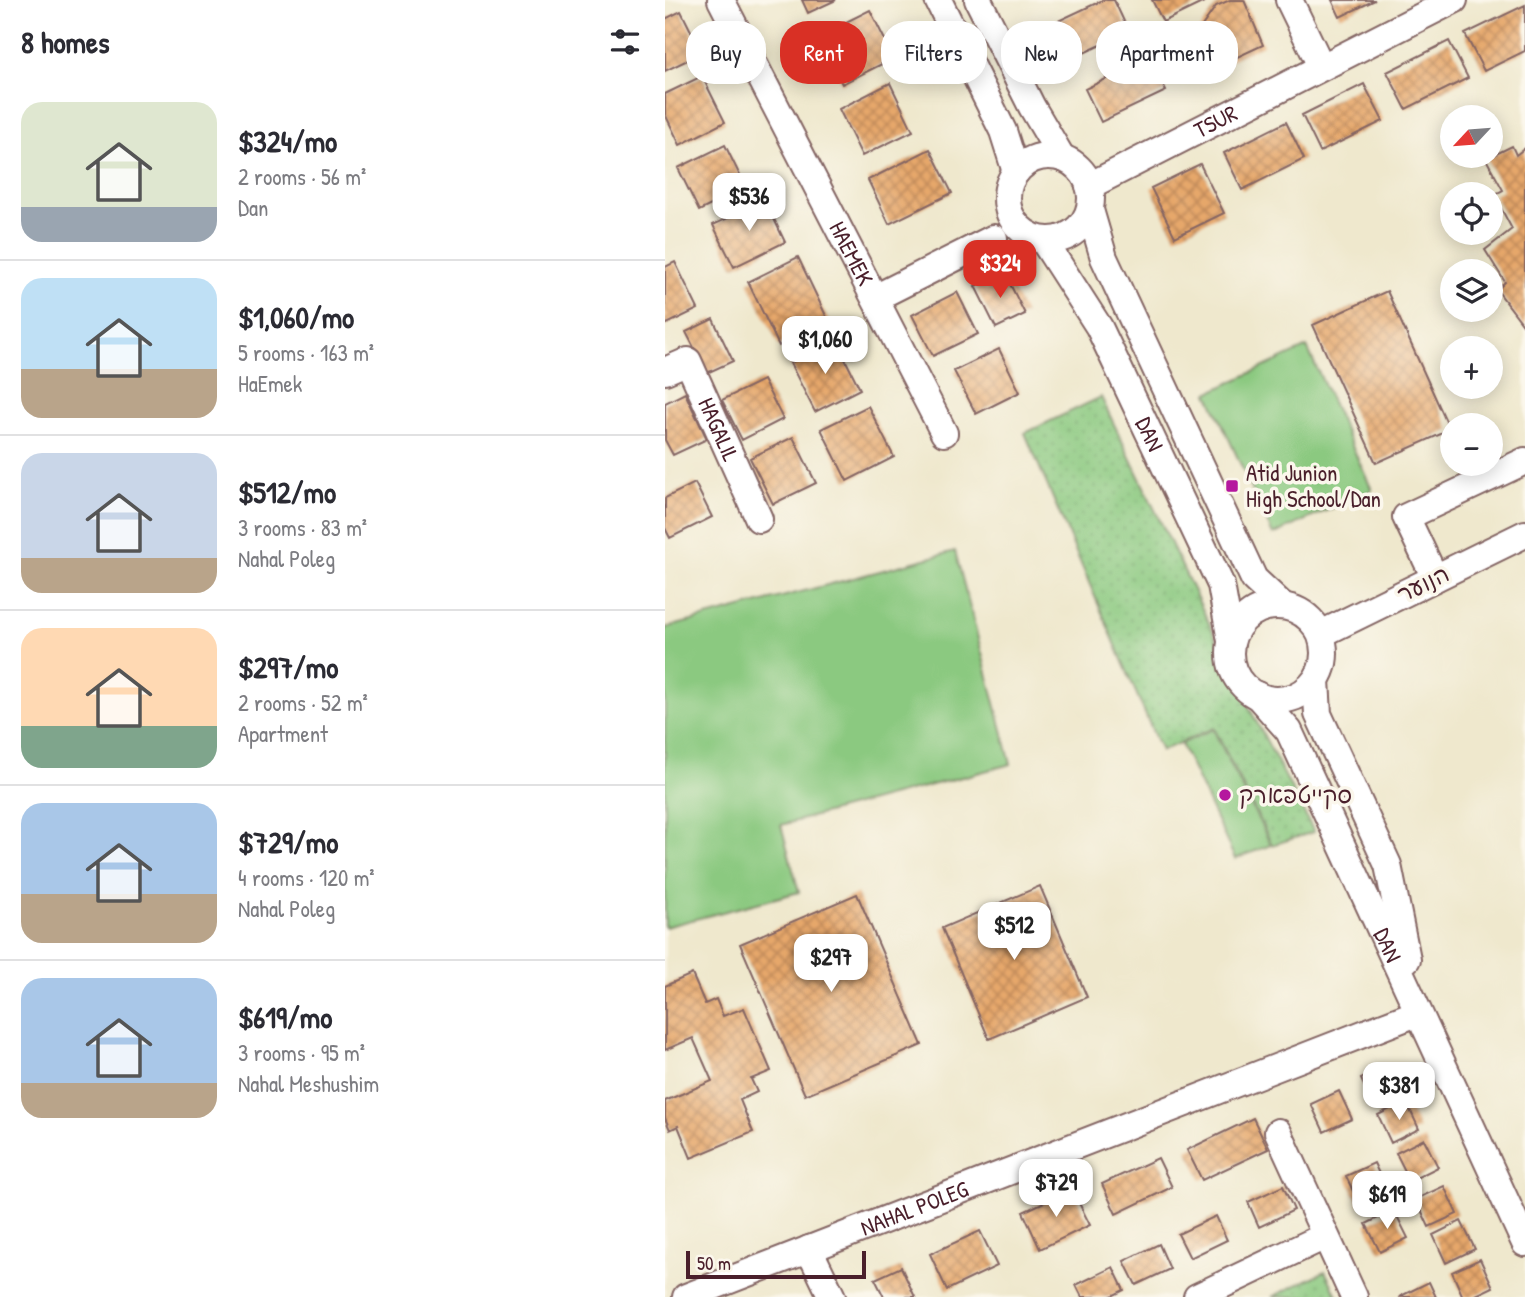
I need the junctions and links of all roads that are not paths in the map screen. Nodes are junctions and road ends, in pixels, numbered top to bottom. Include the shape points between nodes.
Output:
1 (721, 0) edge
2 (938, 0) edge
3 (978, 0) edge
4 (1289, 0) edge
5 (1454, 0) edge
6 (1321, 66) junction
7 (1062, 158) junction
8 (1016, 172) junction
9 (1089, 198) junction
10 (994, 238) dead end
11 (1043, 240) junction
12 (875, 298) junction
13 (665, 371) edge
14 (944, 433) dead end
15 (1525, 461) edge
16 (758, 519) dead end
17 (1525, 534) edge
18 (1435, 578) junction
19 (1283, 606) junction
20 (1321, 634) junction
21 (1231, 641) junction
22 (1316, 680) junction
23 (1257, 695) junction
24 (1417, 1013) junction
25 (1278, 1132) dead end
26 (1325, 1236) junction
27 (1525, 1243) edge
28 (809, 1249) junction
29 (686, 1297) edge
30 (832, 1297) edge
31 (1197, 1297) edge
32 (1354, 1297) edge

1 - 12 street, HAEMEK
2 - 8 street via 1003,131
3 - 7 street
4 - 6 street
5 - 6 street, TSUR
6 - 9 street, TSUR
7 - 8 street via 1033,158
7 - 9 street via 1083,173
8 - 11 street via 1009,185 1010,214 1017,226
9 - 11 street via 1083,223 1066,236
9 - 19 street, DAN via 1104,258 1254,579
10 - 12 street
11 - 21 street, DAN via 1099,327 1209,561 1220,585
12 - 14 street, HAEMEK
13 - 16 street, HAGALIL via 688,361
15 - 18 street via 1406,517
17 - 18 street, הנוער
18 - 20 street, הנוער
19 - 20 street via 1299,611
19 - 21 street via 1264,607 1250,614
20 - 22 street via 1325,649
21 - 23 street via 1234,672 1243,686
22 - 23 street via 1289,699
22 - 24 street, DAN via 1318,714 1388,865
23 - 24 street, DAN via 1289,731
24 - 27 street, DAN
24 - 28 street, NAHAL POLEG
25 - 26 street
26 - 31 street
26 - 32 street
28 - 29 street, NAHAL POLEG
28 - 30 street

